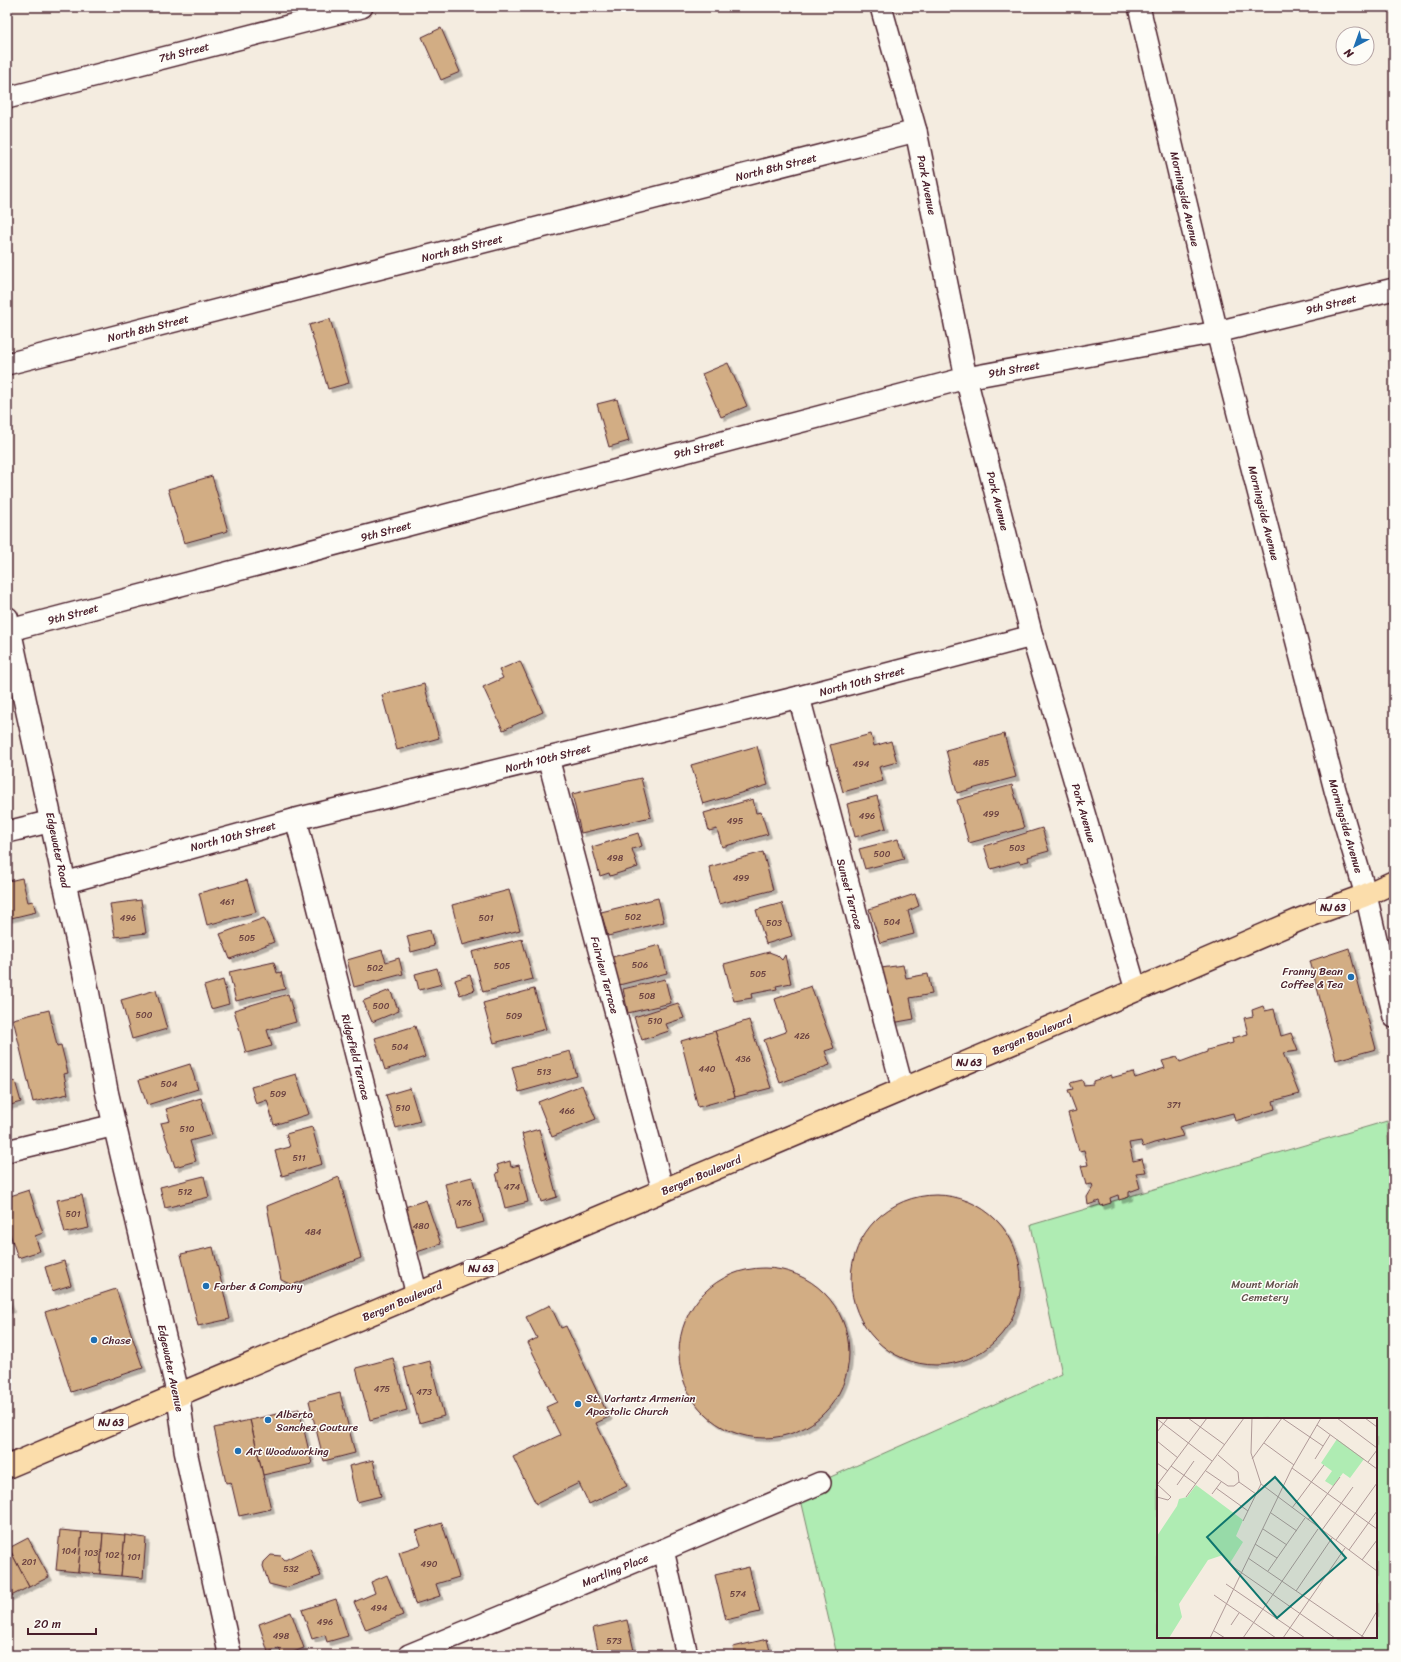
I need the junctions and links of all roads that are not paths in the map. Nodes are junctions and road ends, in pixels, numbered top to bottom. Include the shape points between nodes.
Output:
1 (362, 7) edge
2 (881, 7) edge
3 (1139, 7) edge
4 (7, 98) edge
5 (916, 131) junction
6 (1394, 289) edge
7 (1217, 332) junction
8 (7, 364) edge
9 (966, 378) junction
10 (9, 624) edge
11 (1032, 636) junction
12 (799, 697) junction
13 (548, 758) junction
14 (296, 819) junction
15 (52, 821) junction
16 (7, 832) edge
17 (1394, 882) edge
18 (64, 883) junction
19 (1366, 895) junction
20 (1136, 990) junction
21 (1394, 1018) edge
22 (106, 1083) joint
23 (902, 1090) junction
24 (115, 1126) junction
25 (7, 1151) edge
26 (663, 1191) junction
27 (417, 1295) junction
28 (178, 1394) junction
29 (7, 1467) edge
30 (820, 1483) dead end
31 (663, 1550) junction
32 (230, 1655) edge
33 (409, 1655) edge
34 (687, 1655) edge

1 - 4 street, 7th Street
2 - 5 street, Park Avenue
3 - 7 street, Morningside Avenue
5 - 8 street, North 8th Street
5 - 9 street, Park Avenue
6 - 7 street, 9th Street
7 - 9 street, 9th Street
7 - 19 street, Morningside Avenue via 1335,790
9 - 10 street, 9th Street
9 - 11 street, Park Avenue
10 - 15 street, Edgewater Road
11 - 12 street, North 10th Street
11 - 20 street, Park Avenue
12 - 13 street, North 10th Street
12 - 23 street, Sunset Terrace
13 - 14 street, North 10th Street
13 - 26 street, Fairview Terrace
14 - 18 street, North 10th Street
14 - 27 street, Ridgefield Terrace
15 - 16 street
15 - 18 street, Edgewater Road
17 - 19 main road, Bergen Boulevard / NJ 63
18 - 22 street, Edgewater Road
19 - 20 main road, Bergen Boulevard / NJ 63
19 - 21 street, Morningside Avenue
20 - 23 main road, Bergen Boulevard / NJ 63
22 - 24 street, Edgewater Avenue
23 - 26 main road, Bergen Boulevard / NJ 63
24 - 25 street
24 - 28 street, Edgewater Avenue
26 - 27 main road, Bergen Boulevard / NJ 63
27 - 28 main road, Bergen Boulevard / NJ 63
28 - 29 main road, Bergen Boulevard / NJ 63
28 - 32 street, Edgewater Avenue via 186,1453
30 - 31 street, Martling Place
31 - 33 street, Martling Place
31 - 34 street

